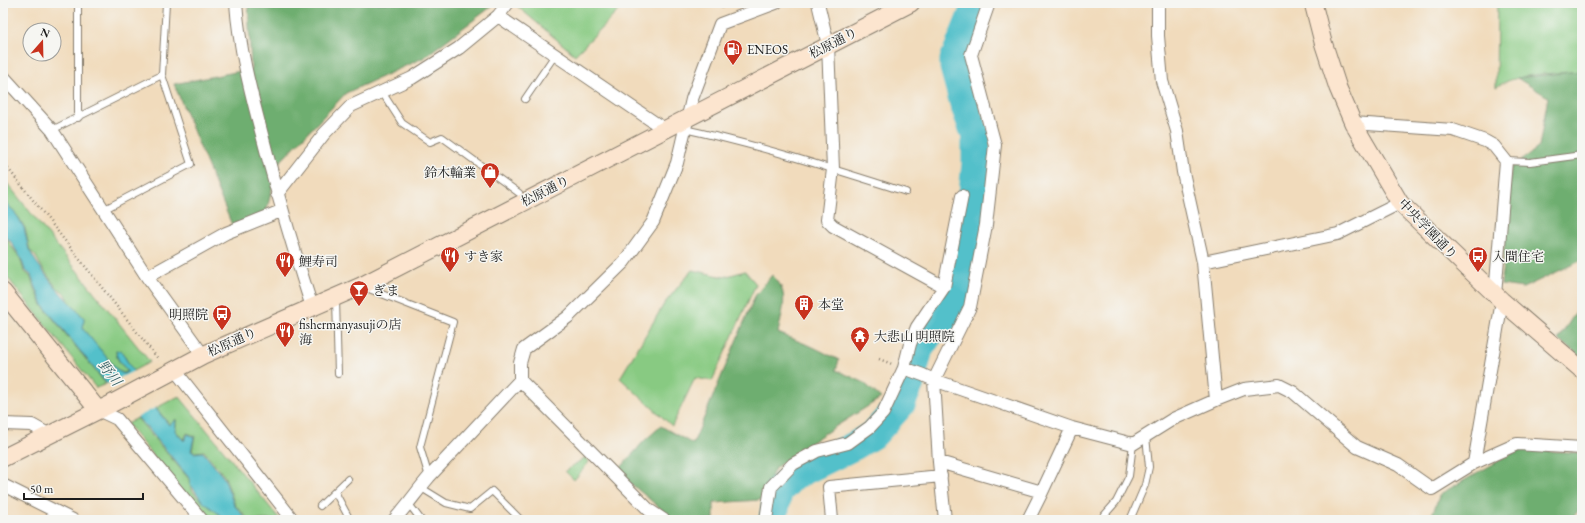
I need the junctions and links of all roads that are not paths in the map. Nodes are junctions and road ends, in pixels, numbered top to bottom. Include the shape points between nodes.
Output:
1 (78, 3) edge
2 (166, 3) edge
3 (236, 3) edge
4 (508, 3) edge
5 (776, 3) edge
6 (818, 3) edge
7 (911, 3) edge
8 (989, 3) edge
9 (1158, 3) edge
10 (1313, 3) edge
11 (498, 16) junction
12 (828, 45) junction
13 (555, 54) junction
14 (162, 75) junction
15 (3, 76) edge
16 (382, 92) junction
17 (525, 99) dead end
18 (78, 118) junction
19 (1353, 122) junction
20 (686, 123) junction
21 (664, 129) junction
22 (52, 130) junction
23 (1582, 155) edge
24 (1506, 162) junction
25 (833, 169) junction
26 (906, 192) dead end
27 (519, 193) dead end
28 (277, 194) junction
29 (962, 196) dead end
30 (1400, 203) junction
31 (103, 210) junction
32 (281, 211) junction
33 (1203, 262) junction
34 (147, 277) junction
35 (361, 286) junction
36 (944, 287) junction
37 (3, 292) edge
38 (336, 297) junction
39 (1498, 298) junction
40 (312, 307) junction
41 (204, 355) junction
42 (166, 368) junction
43 (906, 369) junction
44 (1582, 370) edge
45 (338, 374) dead end
46 (928, 378) junction
47 (520, 380) junction
48 (1216, 400) junction
49 (104, 407) junction
50 (3, 424) edge
51 (1072, 428) junction
52 (48, 434) junction
53 (1146, 436) junction
54 (1133, 444) junction
55 (1582, 448) edge
56 (3, 458) edge
57 (939, 462) junction
58 (1474, 462) junction
59 (941, 476) junction
60 (429, 477) junction
61 (348, 479) dead end
62 (3, 485) edge
63 (420, 487) junction
64 (335, 492) junction
65 (1042, 492) junction
66 (409, 504) junction
67 (320, 506) dead end
68 (647, 515) edge
69 (74, 520) edge
70 (202, 520) edge
71 (293, 520) edge
72 (350, 520) edge
73 (394, 520) edge
74 (421, 520) edge
75 (521, 520) edge
76 (664, 520) edge
77 (766, 520) edge
78 (832, 520) edge
79 (945, 520) edge
80 (1028, 520) edge
81 (1100, 520) edge
82 (1130, 520) edge

1 - 18 lane
2 - 14 lane
3 - 28 street via 245,70
4 - 11 street
5 - 20 street via 720,24 692,98
6 - 12 street
7 - 12 main road, 松原通り
8 - 46 street via 970,56 995,145 986,225 970,307
9 - 33 street via 1162,81 1177,131 1183,172
10 - 19 main road, 中央学園通り via 1334,75
11 - 13 street
11 - 16 street via 459,48 412,78
12 - 20 main road, 松原通り
12 - 25 street
13 - 17 lane
13 - 21 street
14 - 18 lane
14 - 31 lane via 191,164
15 - 22 street
16 - 27 lane via 402,123 430,142 442,137
16 - 28 street via 352,106 324,134
18 - 22 lane
19 - 24 street via 1453,130 1486,141 1494,146
19 - 30 main road, 中央学園通り
20 - 21 main road, 松原通り
20 - 25 lane via 721,137
20 - 47 street via 676,163 653,222 618,268 568,317 524,349 520,362
21 - 35 main road, 松原通り
22 - 31 street
23 - 24 lane via 1530,162
24 - 39 street
25 - 26 lane
25 - 36 street via 827,220
28 - 32 street
29 - 36 street
30 - 33 street via 1338,234
30 - 39 main road, 中央学園通り
31 - 34 street
32 - 34 street via 226,234
32 - 40 street
33 - 48 street
34 - 41 street
35 - 38 main road, 松原通り
35 - 60 lane via 453,322 420,447
36 - 43 street via 917,327 910,344
37 - 49 main road
38 - 40 main road, 松原通り
38 - 45 lane
39 - 44 main road, 中央学園通り
39 - 58 street
40 - 41 main road, 松原通り
41 - 42 main road, 松原通り
42 - 49 main road, 松原通り
42 - 71 street
43 - 46 street
43 - 77 street via 883,413 870,427 848,443 817,450 793,464 771,487
46 - 51 street
46 - 57 street
47 - 60 street
47 - 68 street
48 - 53 street via 1173,419
48 - 58 street via 1244,389 1279,385 1293,392 1357,447 1398,465 1432,489
49 - 52 main road
49 - 70 street
50 - 52 street via 32,424
51 - 54 street
51 - 65 street
52 - 56 main road
53 - 54 street
53 - 82 lane via 1149,467 1145,485
54 - 81 lane via 1129,476 1116,502
55 - 58 street via 1517,444
57 - 59 street
57 - 65 street
59 - 78 street via 829,487
59 - 79 street
60 - 63 street
61 - 64 lane
62 - 69 street
63 - 66 street
63 - 75 lane via 446,503 470,509 492,491
64 - 67 lane
64 - 72 lane
65 - 80 street
66 - 73 street
66 - 74 lane
68 - 76 street

